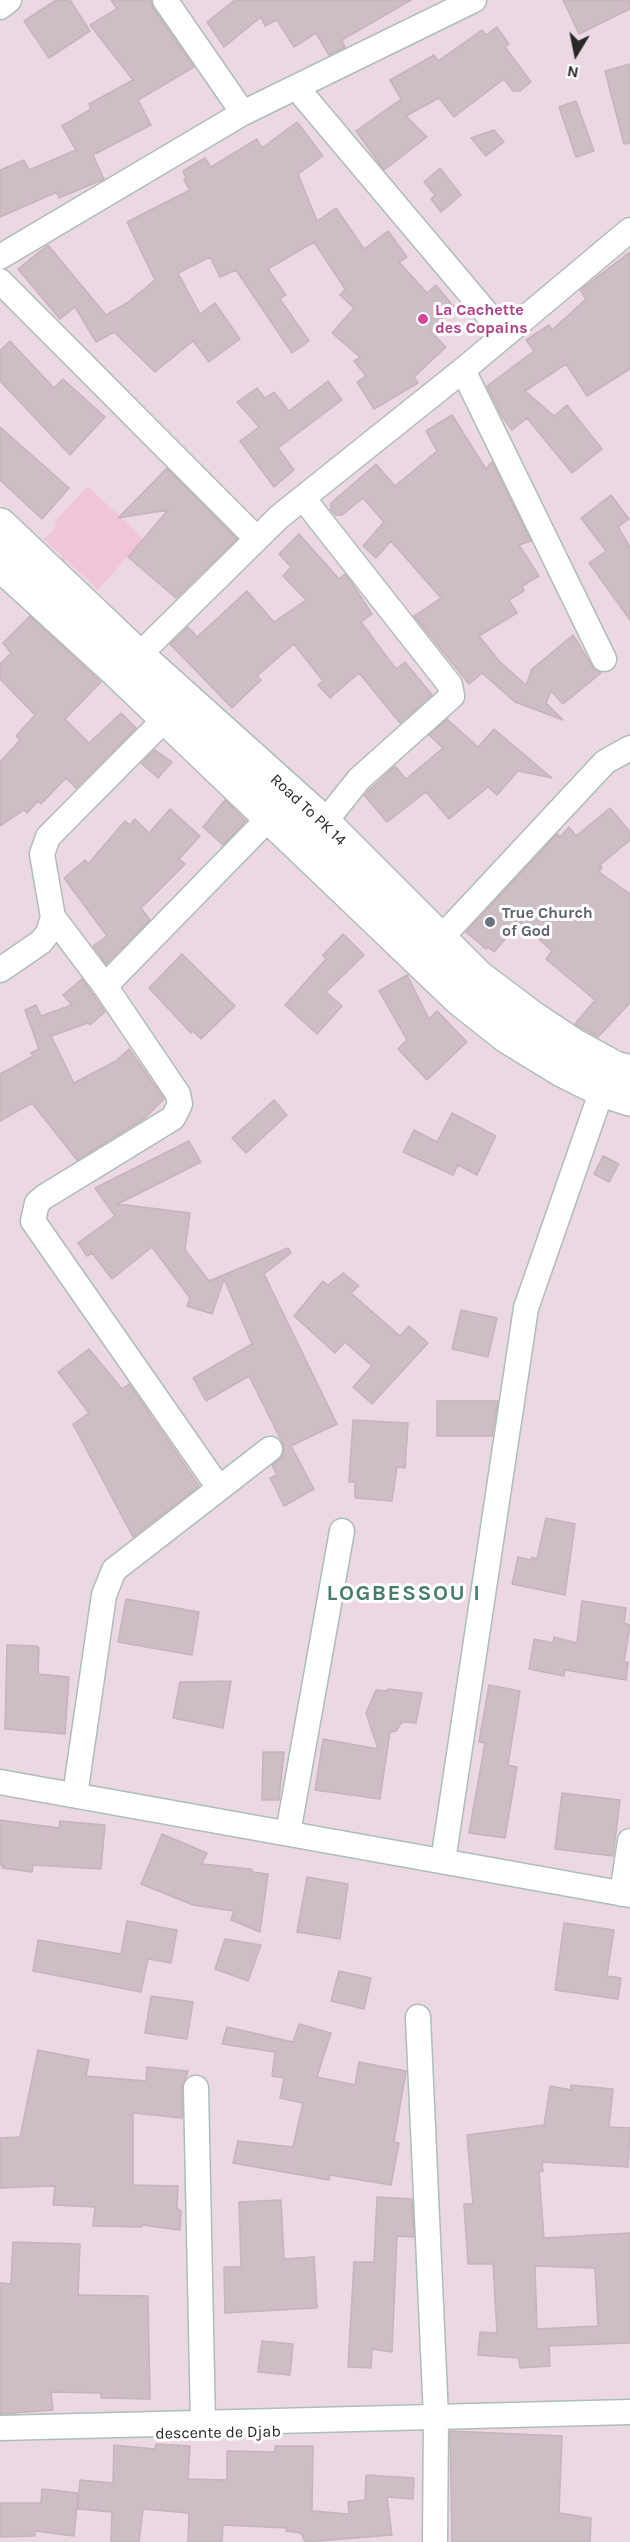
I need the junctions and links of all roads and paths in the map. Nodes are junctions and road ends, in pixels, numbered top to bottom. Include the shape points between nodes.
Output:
1 (9, 0) edge
2 (165, 0) edge
3 (474, 0) edge
4 (0, 7) edge
5 (296, 87) junction
6 (243, 113) junction
7 (630, 230) edge
8 (0, 257) edge
9 (0, 281) edge
10 (505, 335) junction
11 (463, 370) junction
12 (303, 498) junction
13 (0, 525) edge
14 (256, 538) junction
15 (0, 564) edge
16 (138, 656) junction
17 (604, 659) dead end
18 (165, 718) junction
19 (630, 748) edge
20 (271, 816) junction
21 (324, 823) junction
22 (53, 917) junction
23 (439, 940) junction
24 (0, 970) edge
25 (105, 987) junction
26 (630, 1072) edge
27 (616, 1094) edge
28 (270, 1449) dead end
29 (219, 1488) junction
30 (342, 1531) dead end
31 (0, 1782) edge
32 (75, 1795) junction
33 (288, 1833) junction
34 (630, 1841) edge
35 (443, 1862) junction
36 (626, 1894) edge
37 (418, 2017) dead end
38 (196, 2088) dead end
39 (630, 2412) edge
40 (436, 2421) junction
41 (203, 2423) junction
42 (0, 2428) edge
43 (0, 2439) edge
44 (435, 2542) edge

1 - 4 street
2 - 6 street
3 - 5 street
5 - 6 street
5 - 10 street
6 - 8 street
7 - 10 street
9 - 14 street
10 - 11 street
11 - 12 street
11 - 17 street
12 - 14 street
12 - 21 street via 450,685 452,696 359,779
13 - 16 main road, Road To PK 14
14 - 16 street
15 - 18 main road, Road To PK 14
16 - 21 main road, Road To PK 14
18 - 20 main road, Road To PK 14
18 - 22 street via 48,837 42,854
19 - 23 street via 605,762
20 - 25 street
20 - 27 main road, Road To PK 14 via 460,999 508,1037 562,1070
21 - 23 main road, Road To PK 14
22 - 24 street via 40,942
22 - 25 street
23 - 26 main road, Road To PK 14 via 478,977 531,1017 615,1068
25 - 29 street via 178,1094 180,1104 173,1118 44,1197 37,1203 33,1221
27 - 35 street via 526,1308
28 - 29 street
29 - 32 street via 114,1570 104,1595
30 - 33 street
31 - 32 street
32 - 33 street
33 - 35 street
34 - 36 street
35 - 36 street
37 - 40 street
38 - 41 street
39 - 40 street
40 - 41 street
40 - 43 street, descente de Djab
40 - 44 street
41 - 42 street

